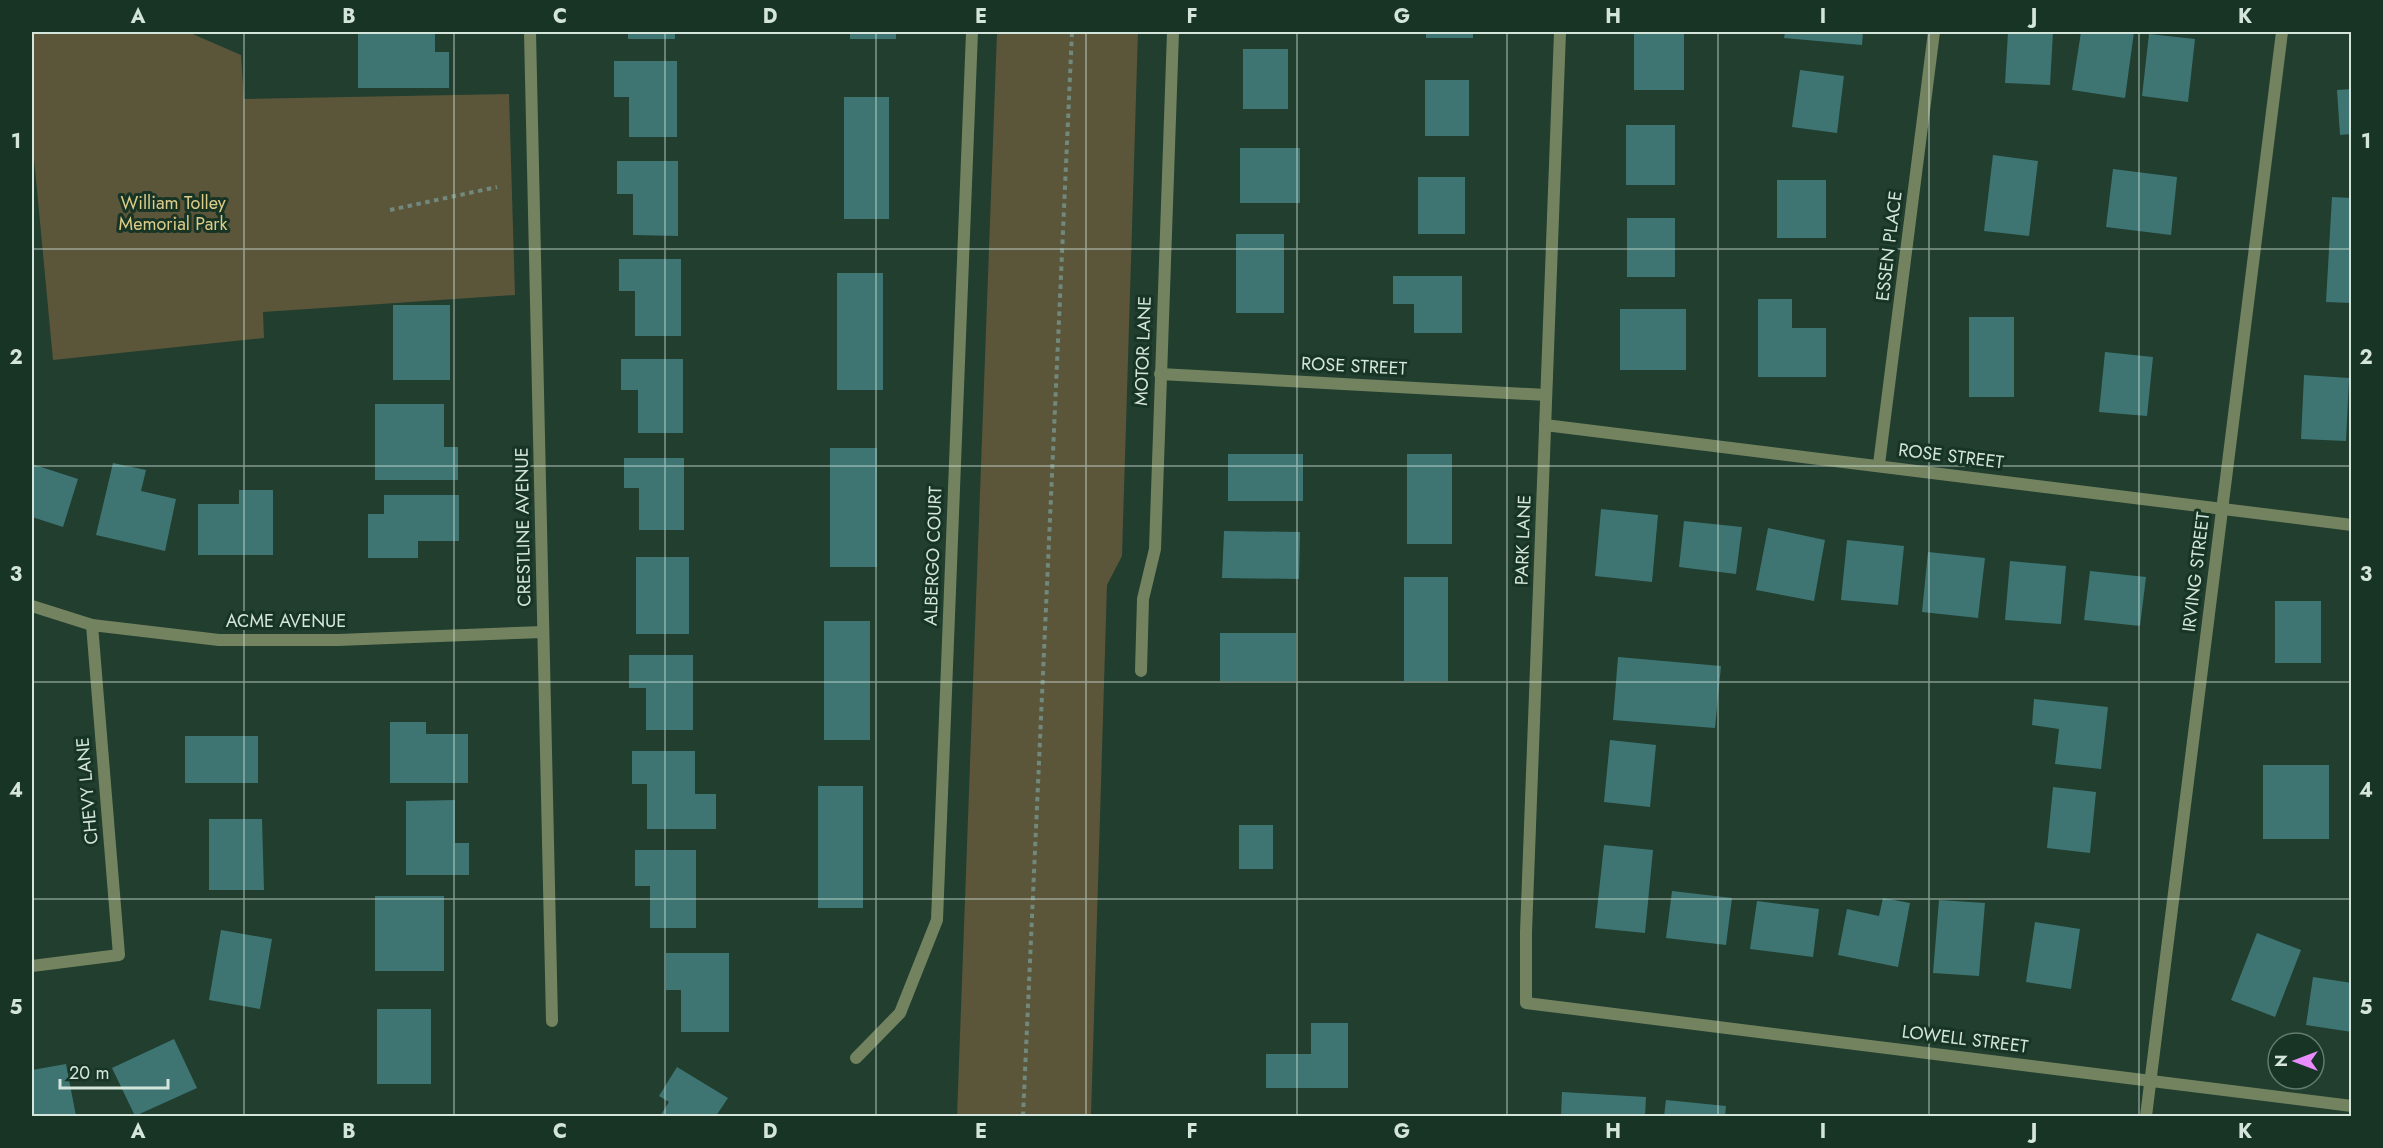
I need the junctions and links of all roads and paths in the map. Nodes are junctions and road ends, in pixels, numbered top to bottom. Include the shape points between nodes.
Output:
1 (530, 32) edge
2 (972, 32) edge
3 (1072, 32) edge
4 (1173, 32) edge
5 (1560, 32) edge
6 (1934, 32) edge
7 (2282, 32) edge
8 (496, 187) dead end
9 (390, 210) dead end
10 (1160, 374) junction
11 (1546, 395) junction
12 (1545, 425) junction
13 (1879, 464) junction
14 (2222, 508) junction
15 (2352, 525) edge
16 (32, 606) edge
17 (92, 625) junction
18 (543, 632) junction
19 (1141, 671) dead end
20 (32, 966) edge
21 (1573, 1009) joint
22 (552, 1021) dead end
23 (856, 1058) dead end
24 (2150, 1080) junction
25 (2352, 1106) edge
26 (1023, 1116) edge
27 (2146, 1116) edge

1 - 18 street, CRESTLINE AVENUE
2 - 23 street, ALBERGO COURT via 937,920 900,1013
3 - 26 path
4 - 10 street, MOTOR LANE
5 - 11 street, PARK LANE
6 - 13 street, ESSEN PLACE
7 - 14 street, IRVING STREET
8 - 9 path
10 - 11 street, ROSE STREET
10 - 19 street, MOTOR LANE via 1155,549 1143,599
11 - 12 street, PARK LANE
12 - 13 street, ROSE STREET
12 - 21 street, PARK LANE via 1526,1003
13 - 14 street, ROSE STREET
14 - 15 street, ROSE STREET
14 - 24 street, IRVING STREET
16 - 17 street, ACME AVENUE
17 - 18 street, ACME AVENUE via 219,640
17 - 20 street, CHEVY LANE via 119,955
18 - 22 street, CRESTLINE AVENUE
21 - 24 street, LOWELL STREET
24 - 25 street, LOWELL STREET
24 - 27 street, IRVING STREET

